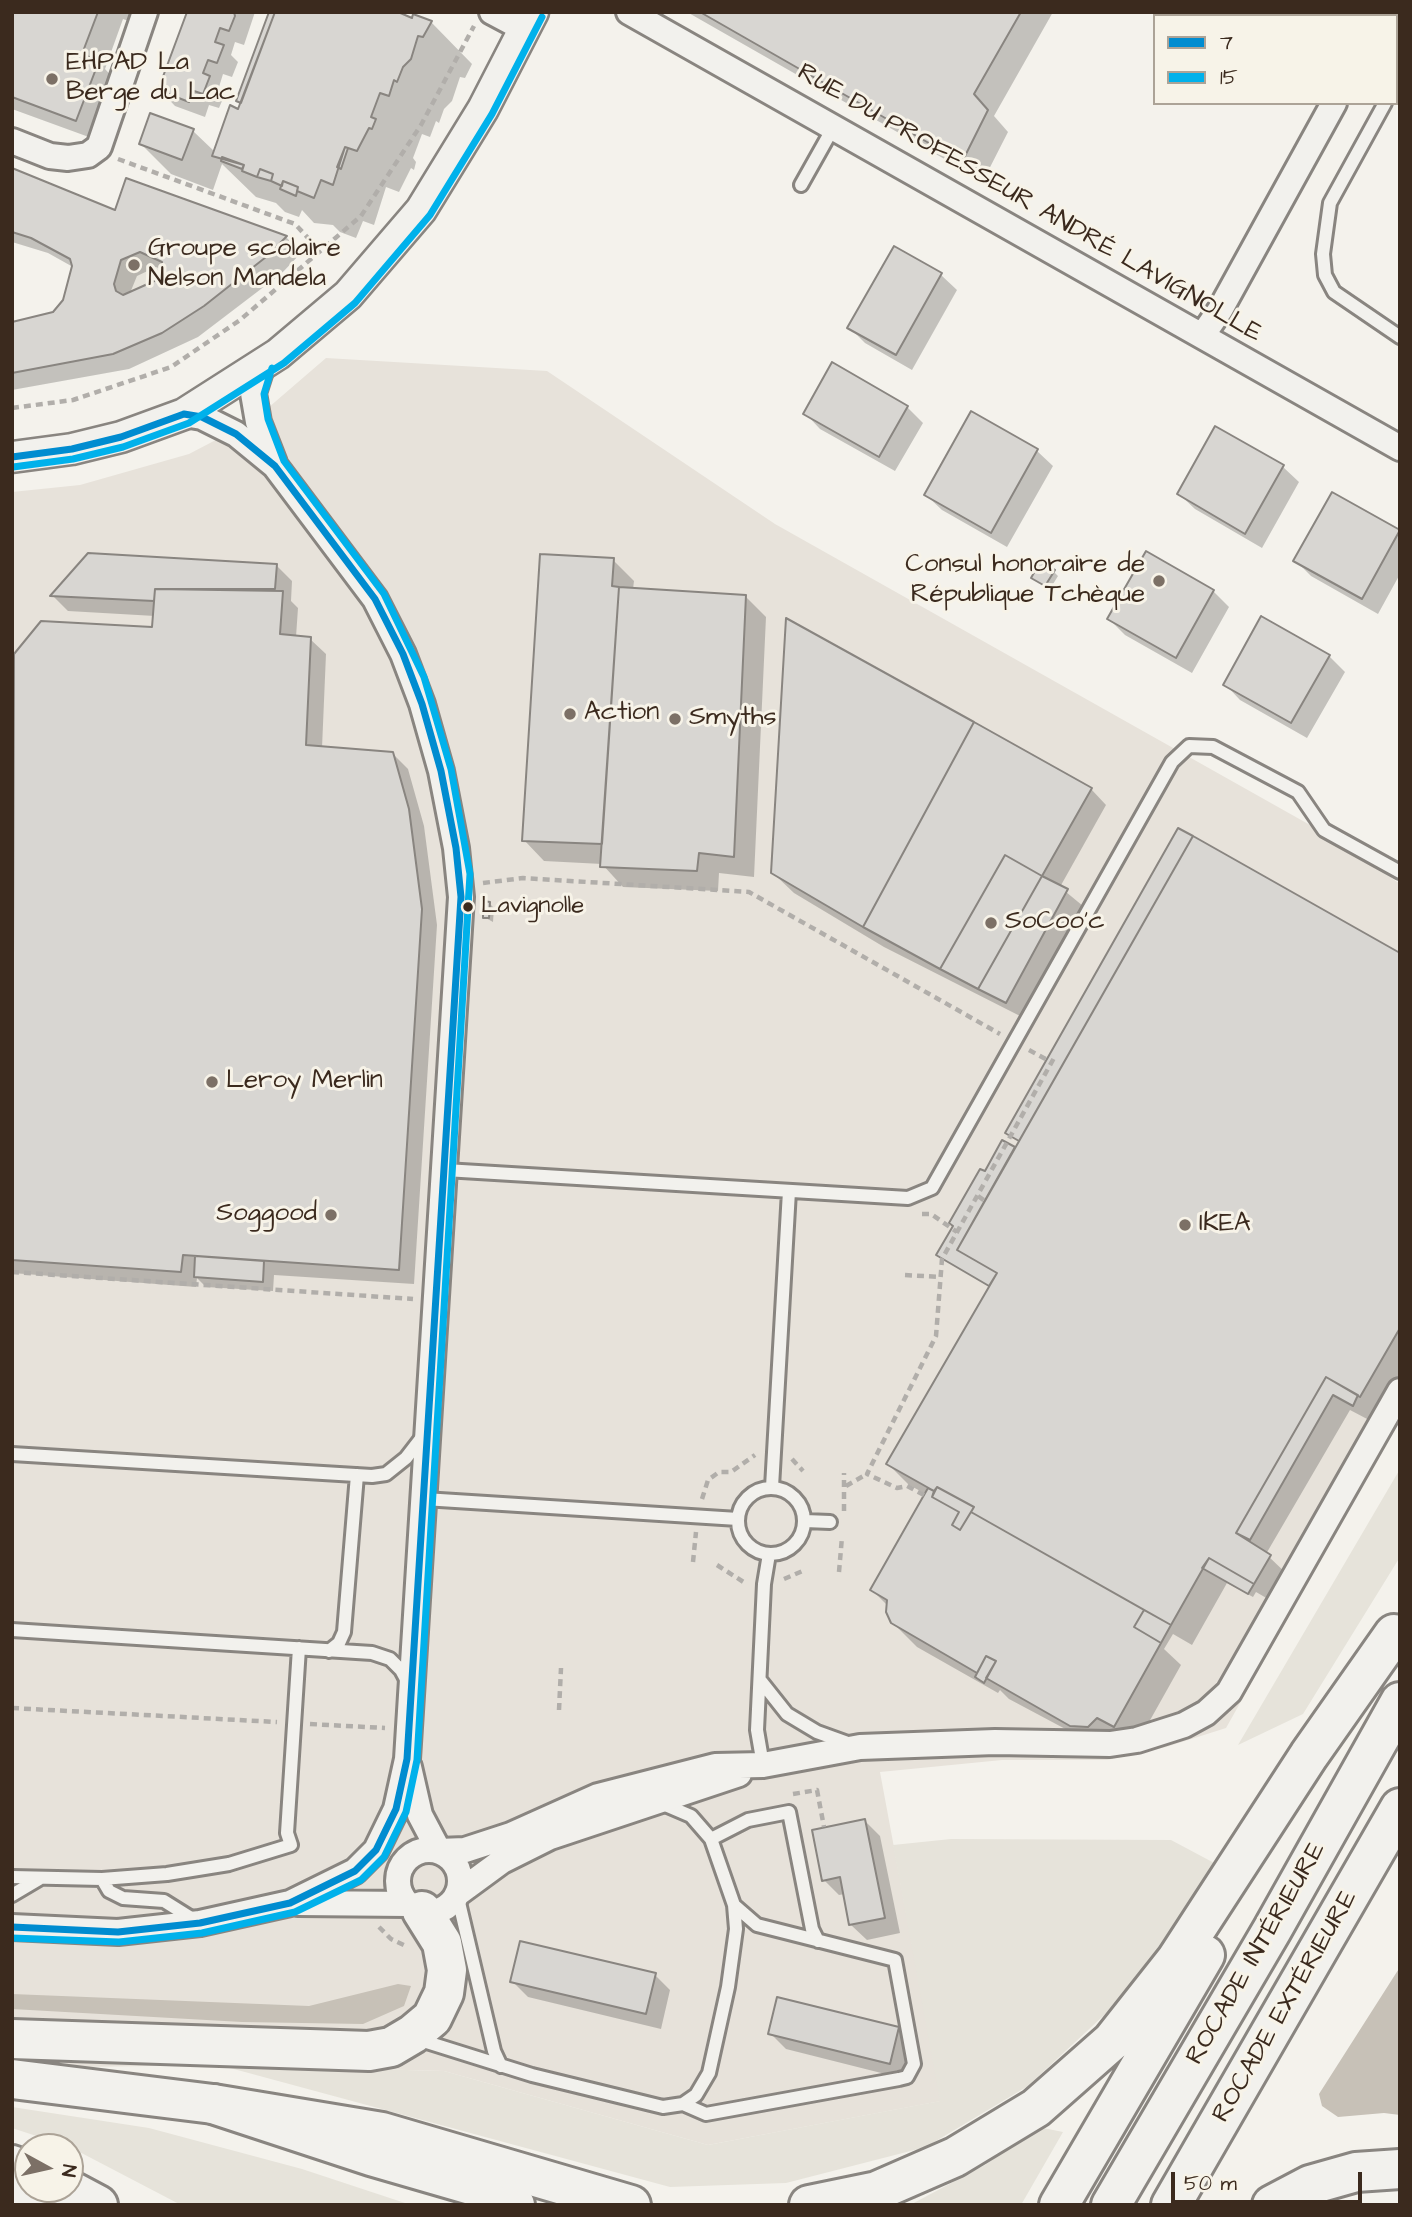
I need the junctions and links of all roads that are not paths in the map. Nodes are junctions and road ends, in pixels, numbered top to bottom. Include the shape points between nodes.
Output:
1 (145, 12) edge
2 (629, 12) edge
3 (484, 17) edge
4 (528, 21) edge
5 (1333, 105) edge
6 (1384, 105) edge
7 (833, 128) junction
8 (12, 141) edge
9 (801, 185) dead end
10 (1202, 336) junction
11 (1400, 337) edge
12 (261, 365) junction
13 (184, 414) junction
14 (1400, 448) edge
15 (12, 457) edge
16 (275, 466) junction
17 (1400, 872) edge
18 (445, 1170) junction
19 (789, 1191) junction
20 (1400, 1391) edge
21 (429, 1427) junction
22 (12, 1454) edge
23 (357, 1475) junction
24 (772, 1488) junction
25 (424, 1499) junction
26 (738, 1519) junction
27 (805, 1521) junction
28 (830, 1522) dead end
29 (769, 1554) junction
30 (12, 1630) edge
31 (1397, 1630) edge
32 (299, 1648) junction
33 (329, 1651) junction
34 (760, 1680) junction
35 (411, 1690) junction
36 (1400, 1702) edge
37 (860, 1747) junction
38 (407, 1759) junction
39 (763, 1765) junction
40 (656, 1803) junction
41 (1400, 1808) edge
42 (711, 1839) junction
43 (439, 1851) junction
44 (12, 1877) edge
45 (40, 1878) junction
46 (102, 1879) junction
47 (457, 1894) junction
48 (12, 1895) edge
49 (290, 1903) junction
50 (734, 1905) junction
51 (415, 1908) junction
52 (200, 1923) junction
53 (12, 1927) edge
54 (818, 1941) junction
55 (408, 2037) junction
56 (12, 2039) edge
57 (501, 2066) junction
58 (12, 2079) edge
59 (213, 2104) junction
60 (683, 2104) junction
61 (1400, 2169) edge
62 (12, 2196) edge
63 (46, 2205) edge
64 (515, 2205) edge
65 (631, 2205) edge
66 (810, 2205) edge
67 (1059, 2205) edge
68 (1111, 2205) edge
69 (1171, 2205) edge
70 (1272, 2205) edge

1 - 8 street via 99,147 88,155 68,158
2 - 7 street, RUE DU PROFESSEUR ANDRÉ LAVIGNOLLE
3 - 4 street
4 - 12 street via 483,109 421,210 348,295
5 - 10 street
6 - 11 lane via 1330,203 1323,254 1325,275 1334,292
7 - 9 lane
7 - 10 street, RUE DU PROFESSEUR ANDRÉ LAVIGNOLLE
10 - 14 street, RUE DU PROFESSEUR ANDRÉ LAVIGNOLLE
12 - 13 street
12 - 16 street via 253,393 258,422
13 - 15 street via 121,438
13 - 16 street via 202,416 236,434
16 - 18 street via 387,620 414,681 440,771 461,897
17 - 19 lane via 1324,830 1298,792 1213,747 1189,746 1172,762 1151,797 932,1188 908,1198
18 - 19 lane
18 - 21 street
19 - 24 lane
20 - 37 street via 1229,1692 1206,1713 1173,1729 1110,1744
21 - 23 lane via 406,1458 386,1474
21 - 25 street
22 - 23 lane
23 - 33 lane via 344,1632
24 - 26 lane via 753,1493
24 - 27 lane via 792,1494
25 - 26 lane
25 - 35 street
26 - 29 lane via 750,1546
27 - 28 lane
27 - 29 lane via 790,1549
29 - 34 lane
30 - 32 lane
31 - 66 highway via 1175,1960 1112,2041 1036,2108 956,2157 877,2191
31 - 67 highway via 1323,1763
32 - 33 lane
32 - 46 lane via 291,1845 195,1871
33 - 35 lane via 372,1653 390,1659
34 - 37 lane via 787,1714 817,1732
34 - 39 lane via 757,1730
35 - 38 street
36 - 68 highway, ROCADE INTÉRIEURE
37 - 39 street
38 - 43 street via 420,1815
38 - 49 street via 396,1809 376,1850 355,1871
39 - 40 street
39 - 43 street via 715,1766 657,1779 598,1796 489,1843
40 - 42 lane via 691,1816
40 - 47 street via 520,1850
41 - 69 highway, ROCADE EXTÉRIEURE
42 - 50 lane
42 - 54 lane via 748,1821 789,1812 811,1929
43 - 47 street via 459,1873
43 - 51 street via 418,1851 402,1865 398,1885
44 - 45 lane
45 - 46 lane
45 - 48 lane
46 - 52 lane via 109,1891 123,1898 164,1901
47 - 51 street via 442,1909
47 - 57 lane
49 - 51 street
49 - 52 street
50 - 54 lane via 757,1925
50 - 60 lane via 734,1952 709,2073
51 - 55 highway via 442,1943 447,1970 444,1993 432,2018
52 - 53 street via 118,1932
54 - 60 lane via 895,1960 914,2056 907,2077 706,2114
55 - 56 highway via 391,2047 369,2051
55 - 57 lane
57 - 60 lane via 663,2106
58 - 59 highway
59 - 64 highway via 478,2187
59 - 65 highway via 382,2132
61 - 70 highway via 1356,2172 1310,2185
62 - 63 highway

